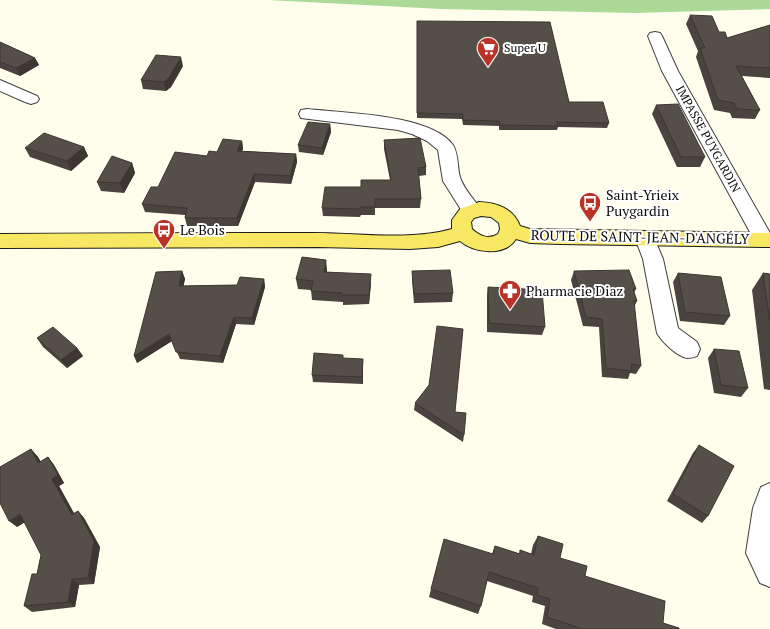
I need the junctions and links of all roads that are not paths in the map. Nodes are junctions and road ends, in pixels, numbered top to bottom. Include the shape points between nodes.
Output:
1 (656, 36) dead end
2 (0, 85) edge
3 (31, 99) dead end
4 (307, 114) dead end
5 (472, 211) junction
6 (511, 230) junction
7 (463, 233) junction
8 (645, 238) junction
9 (767, 240) edge
10 (0, 241) edge
11 (689, 349) dead end
12 (770, 496) edge
13 (770, 573) edge

1 - 9 street, IMPASSE PUYGARDIN via 670,71
2 - 3 street
4 - 5 street via 388,123 430,135 446,148 452,178
5 - 6 main road via 487,209 502,214 510,224
5 - 7 main road via 462,219 460,225
6 - 7 main road via 504,240 488,245 472,241
6 - 8 main road, ROUTE DE SAINT-JEAN-D'ANGÉLY via 530,236 545,237
7 - 10 main road via 438,240 410,242
8 - 9 main road, ROUTE DE SAINT-JEAN-D'ANGÉLY
8 - 11 street via 653,258 668,333
12 - 13 street via 760,552

